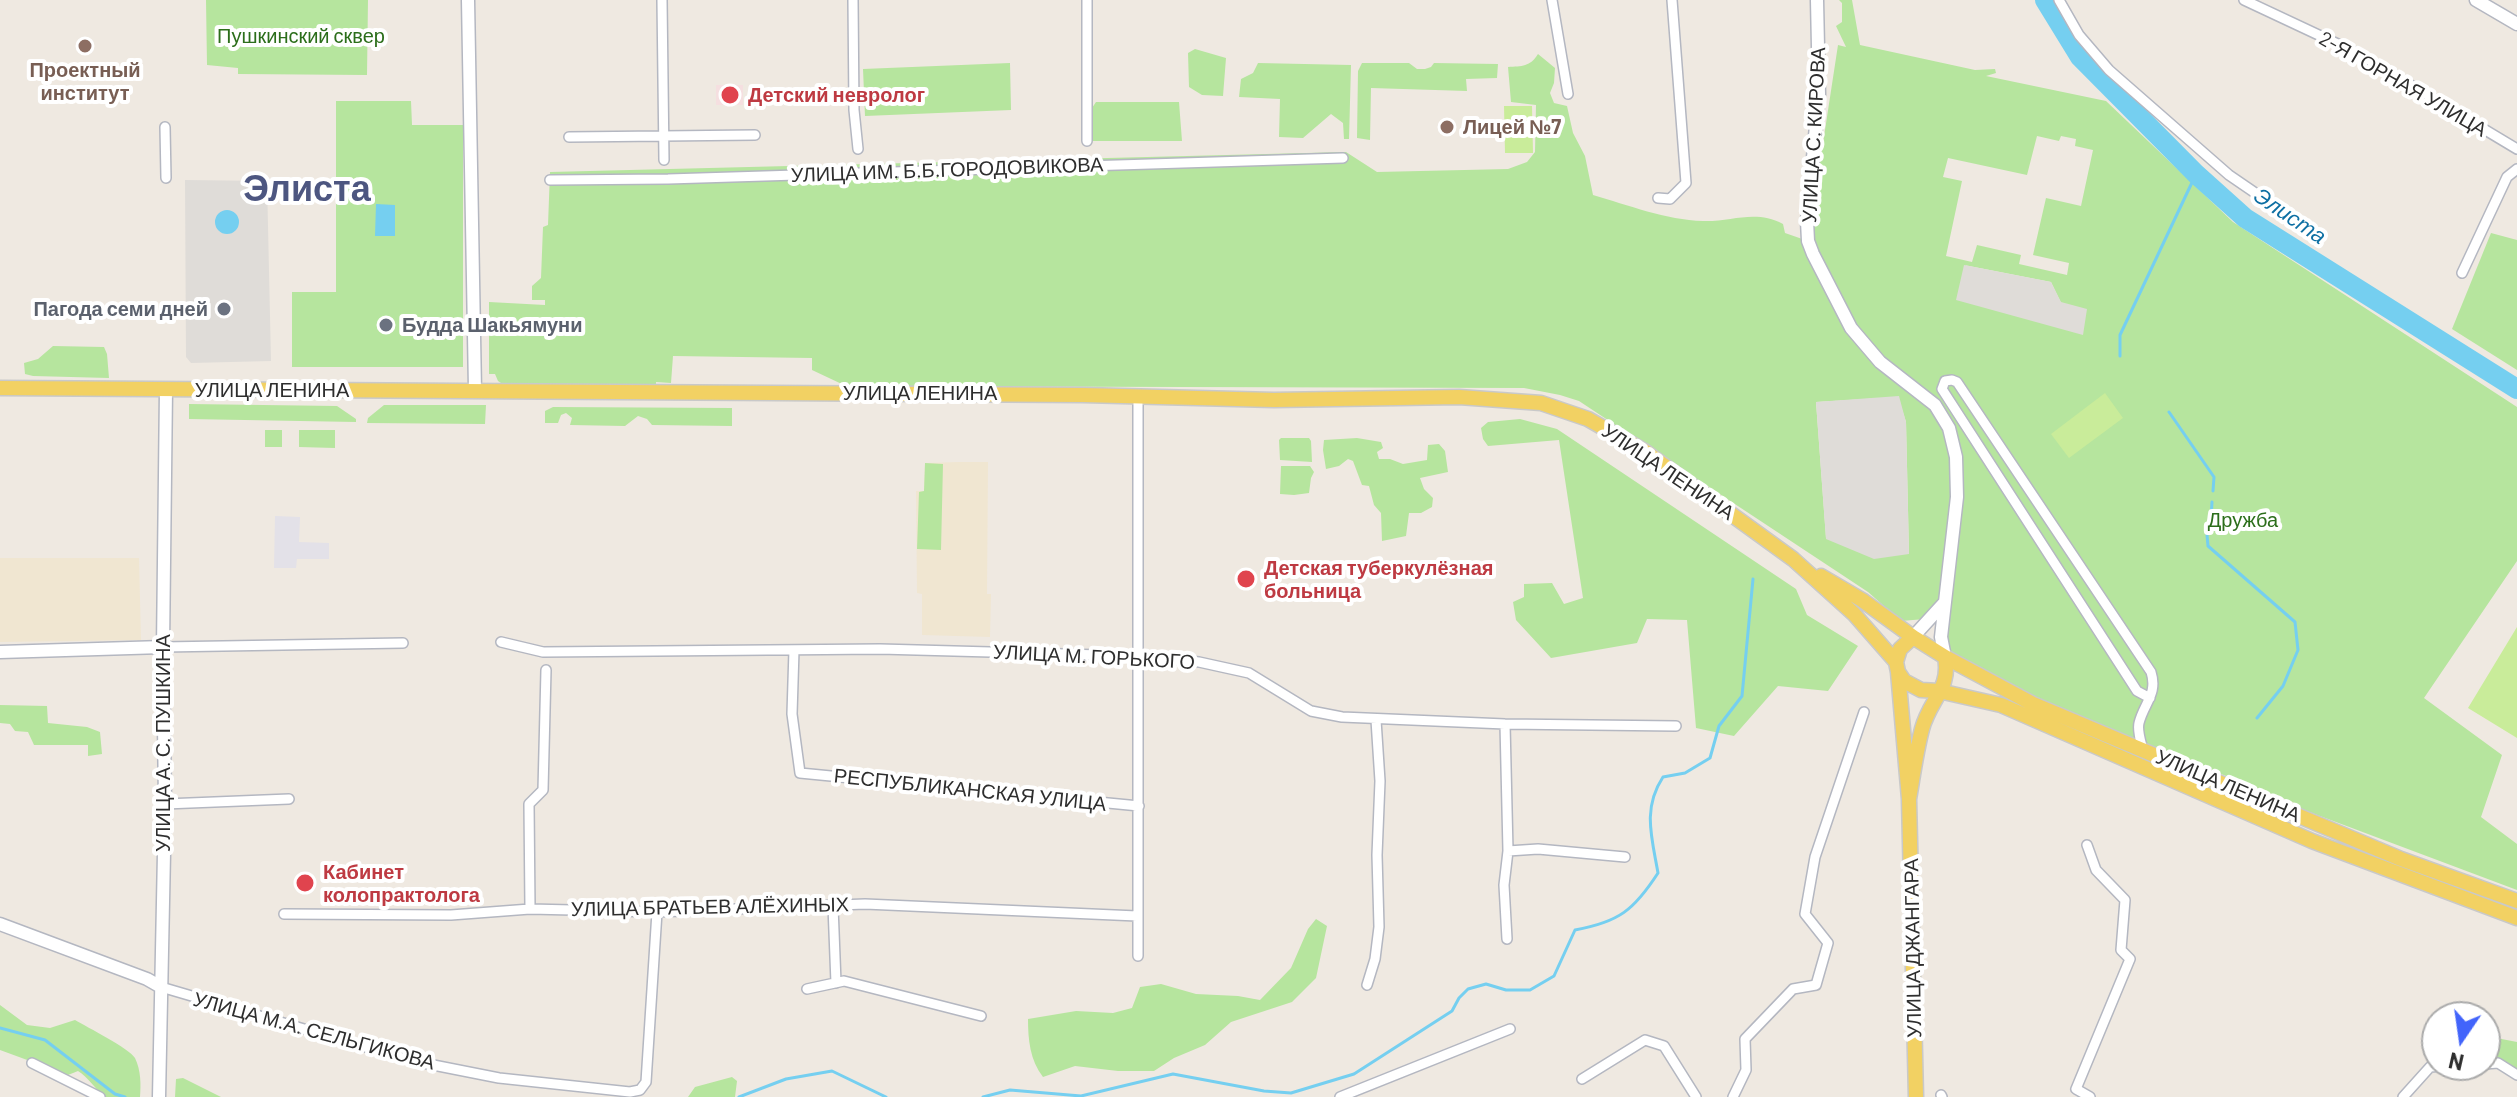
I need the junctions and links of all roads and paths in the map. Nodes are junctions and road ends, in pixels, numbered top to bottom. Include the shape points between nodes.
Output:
1 (468, 0) edge
2 (662, 0) edge
3 (853, 0) edge
4 (1087, 0) edge
5 (1552, 0) edge
6 (1672, 0) edge
7 (1817, 0) edge
8 (2059, 0) edge
9 (2244, 0) edge
10 (2476, 0) edge
11 (2516, 19) edge
12 (1568, 94) dead end
13 (165, 127) dead end
14 (755, 135) dead end
15 (664, 136) junction
16 (569, 137) dead end
17 (1087, 141) dead end
18 (858, 149) dead end
19 (2517, 149) edge
20 (1343, 158) dead end
21 (664, 160) dead end
22 (2517, 169) edge
23 (166, 178) dead end
24 (550, 180) dead end
25 (1658, 198) dead end
26 (2302, 225) dead end
27 (2462, 273) dead end
28 (0, 388) edge
29 (166, 389) junction
30 (475, 390) junction
31 (1138, 398) junction
32 (1793, 559) junction
33 (1945, 602) junction
34 (1913, 637) junction
35 (501, 642) dead end
36 (403, 643) dead end
37 (163, 647) junction
38 (794, 650) junction
39 (0, 652) edge
40 (1138, 656) junction
41 (1945, 657) junction
42 (1897, 667) junction
43 (546, 670) dead end
44 (1939, 691) junction
45 (2150, 698) junction
46 (1864, 712) dead end
47 (1376, 720) junction
48 (1505, 724) junction
49 (1676, 726) dead end
50 (2143, 750) junction
51 (289, 799) dead end
52 (1909, 799) junction
53 (165, 804) junction
54 (1139, 806) junction
55 (2087, 845) dead end
56 (1508, 851) junction
57 (1625, 857) dead end
58 (2517, 901) edge
59 (833, 906) junction
60 (530, 909) junction
61 (657, 912) junction
62 (284, 914) dead end
63 (1137, 916) junction
64 (2517, 918) edge
65 (0, 924) edge
66 (1507, 939) dead end
67 (1138, 956) dead end
68 (836, 983) junction
69 (1367, 985) dead end
70 (161, 987) junction
71 (807, 989) dead end
72 (981, 1016) dead end
73 (1510, 1029) dead end
74 (32, 1063) dead end
75 (2421, 1077) edge
76 (1582, 1079) dead end
77 (100, 1097) edge
78 (159, 1097) edge
79 (1340, 1097) edge
80 (1696, 1097) edge
81 (1733, 1097) edge
82 (1916, 1097) edge
83 (2090, 1097) edge
84 (2403, 1097) edge

1 - 30 main road
2 - 15 street
3 - 18 street
4 - 17 street
5 - 12 street
6 - 25 street via 1686,183 1670,199
7 - 33 main road, УЛИЦА С. КИРОВА via 1819,94 1808,241 1851,328 1880,362 1935,405 1949,428 1957,497
8 - 26 street via 2079,35 2109,70 2229,175
9 - 19 street, 2-Я ГОРНАЯ УЛИЦА via 2357,53
10 - 11 main road
13 - 23 street
14 - 15 street
15 - 16 street
15 - 21 street
20 - 24 street, УЛИЦА ИМ. Б.Б.ГОРОДОВИКОВА
22 - 27 street via 2507,177
28 - 29 main road, УЛИЦА ЛЕНИНА
29 - 30 main road, УЛИЦА ЛЕНИНА
29 - 37 main road, УЛИЦА А. С. ПУШКИНА
30 - 31 main road, УЛИЦА ЛЕНИНА
31 - 32 main road, УЛИЦА ЛЕНИНА via 1459,397 1541,403 1588,419 1644,451
31 - 40 street
32 - 34 main road, УЛИЦА ЛЕНИНА
32 - 42 main road, УЛИЦА ЛЕНИНА via 1854,614
33 - 34 main road
33 - 41 main road, УЛИЦА С. КИРОВА
34 - 41 main road
34 - 42 main road via 1900,649
35 - 38 street, УЛИЦА М. ГОРЬКОГО via 543,652
36 - 37 street
37 - 39 main road
37 - 53 main road, УЛИЦА А. С. ПУШКИНА
38 - 40 street, УЛИЦА М. ГОРЬКОГО
38 - 54 street, РЕСПУБЛИКАНСКАЯ УЛИЦА via 792,714 800,773
40 - 47 street, УЛИЦА М. ГОРЬКОГО via 1249,673 1311,711
40 - 54 street
41 - 44 main road via 1947,676
41 - 50 main road, УЛИЦА ЛЕНИНА via 2033,704
42 - 44 main road via 1904,681
42 - 52 main road, УЛИЦА ДЖАНГАРА
43 - 60 street via 543,790 529,804
44 - 52 main road, УЛИЦА ДЖАНГАРА via 1922,727
44 - 64 main road, УЛИЦА ЛЕНИНА via 2001,705 2312,841
45 - 45 street via 2151,672 1957,382 1945,381 1942,389 2120,665 2137,691
45 - 50 street via 2138,726
46 - 81 street via 1815,857 1805,914 1828,943 1816,985 1793,989 1745,1039 1746,1070
47 - 48 street, УЛИЦА М. ГОРЬКОГО
47 - 69 street via 1379,927
48 - 49 street, УЛИЦА М. ГОРЬКОГО
48 - 56 street
50 - 58 main road, УЛИЦА ЛЕНИНА via 2401,859
51 - 53 street
52 - 82 main road, УЛИЦА ДЖАНГАРА
53 - 70 main road, УЛИЦА А. С. ПУШКИНА
54 - 63 street
55 - 83 street via 2096,870 2125,900 2121,950 2130,959 2076,1089
56 - 57 street
56 - 66 street
59 - 61 street, УЛИЦА БРАТЬЕВ АЛЁХИНЫХ
59 - 63 street, УЛИЦА БРАТЬЕВ АЛЁХИНЫХ
59 - 68 street
60 - 61 street, УЛИЦА БРАТЬЕВ АЛЁХИНЫХ
60 - 62 street, УЛИЦА БРАТЬЕВ АЛЁХИНЫХ via 451,915
61 - 70 street, УЛИЦА М.А. СЕЛЬГИКОВА via 646,1082 630,1092 499,1078 413,1061
63 - 67 street
65 - 70 main road, УЛИЦА М.А. СЕЛЬГИКОВА
68 - 71 street
68 - 72 street
70 - 78 main road, УЛИЦА А. С. ПУШКИНА
73 - 79 street
74 - 77 street
75 - 84 street
76 - 80 street via 1645,1040 1664,1046

